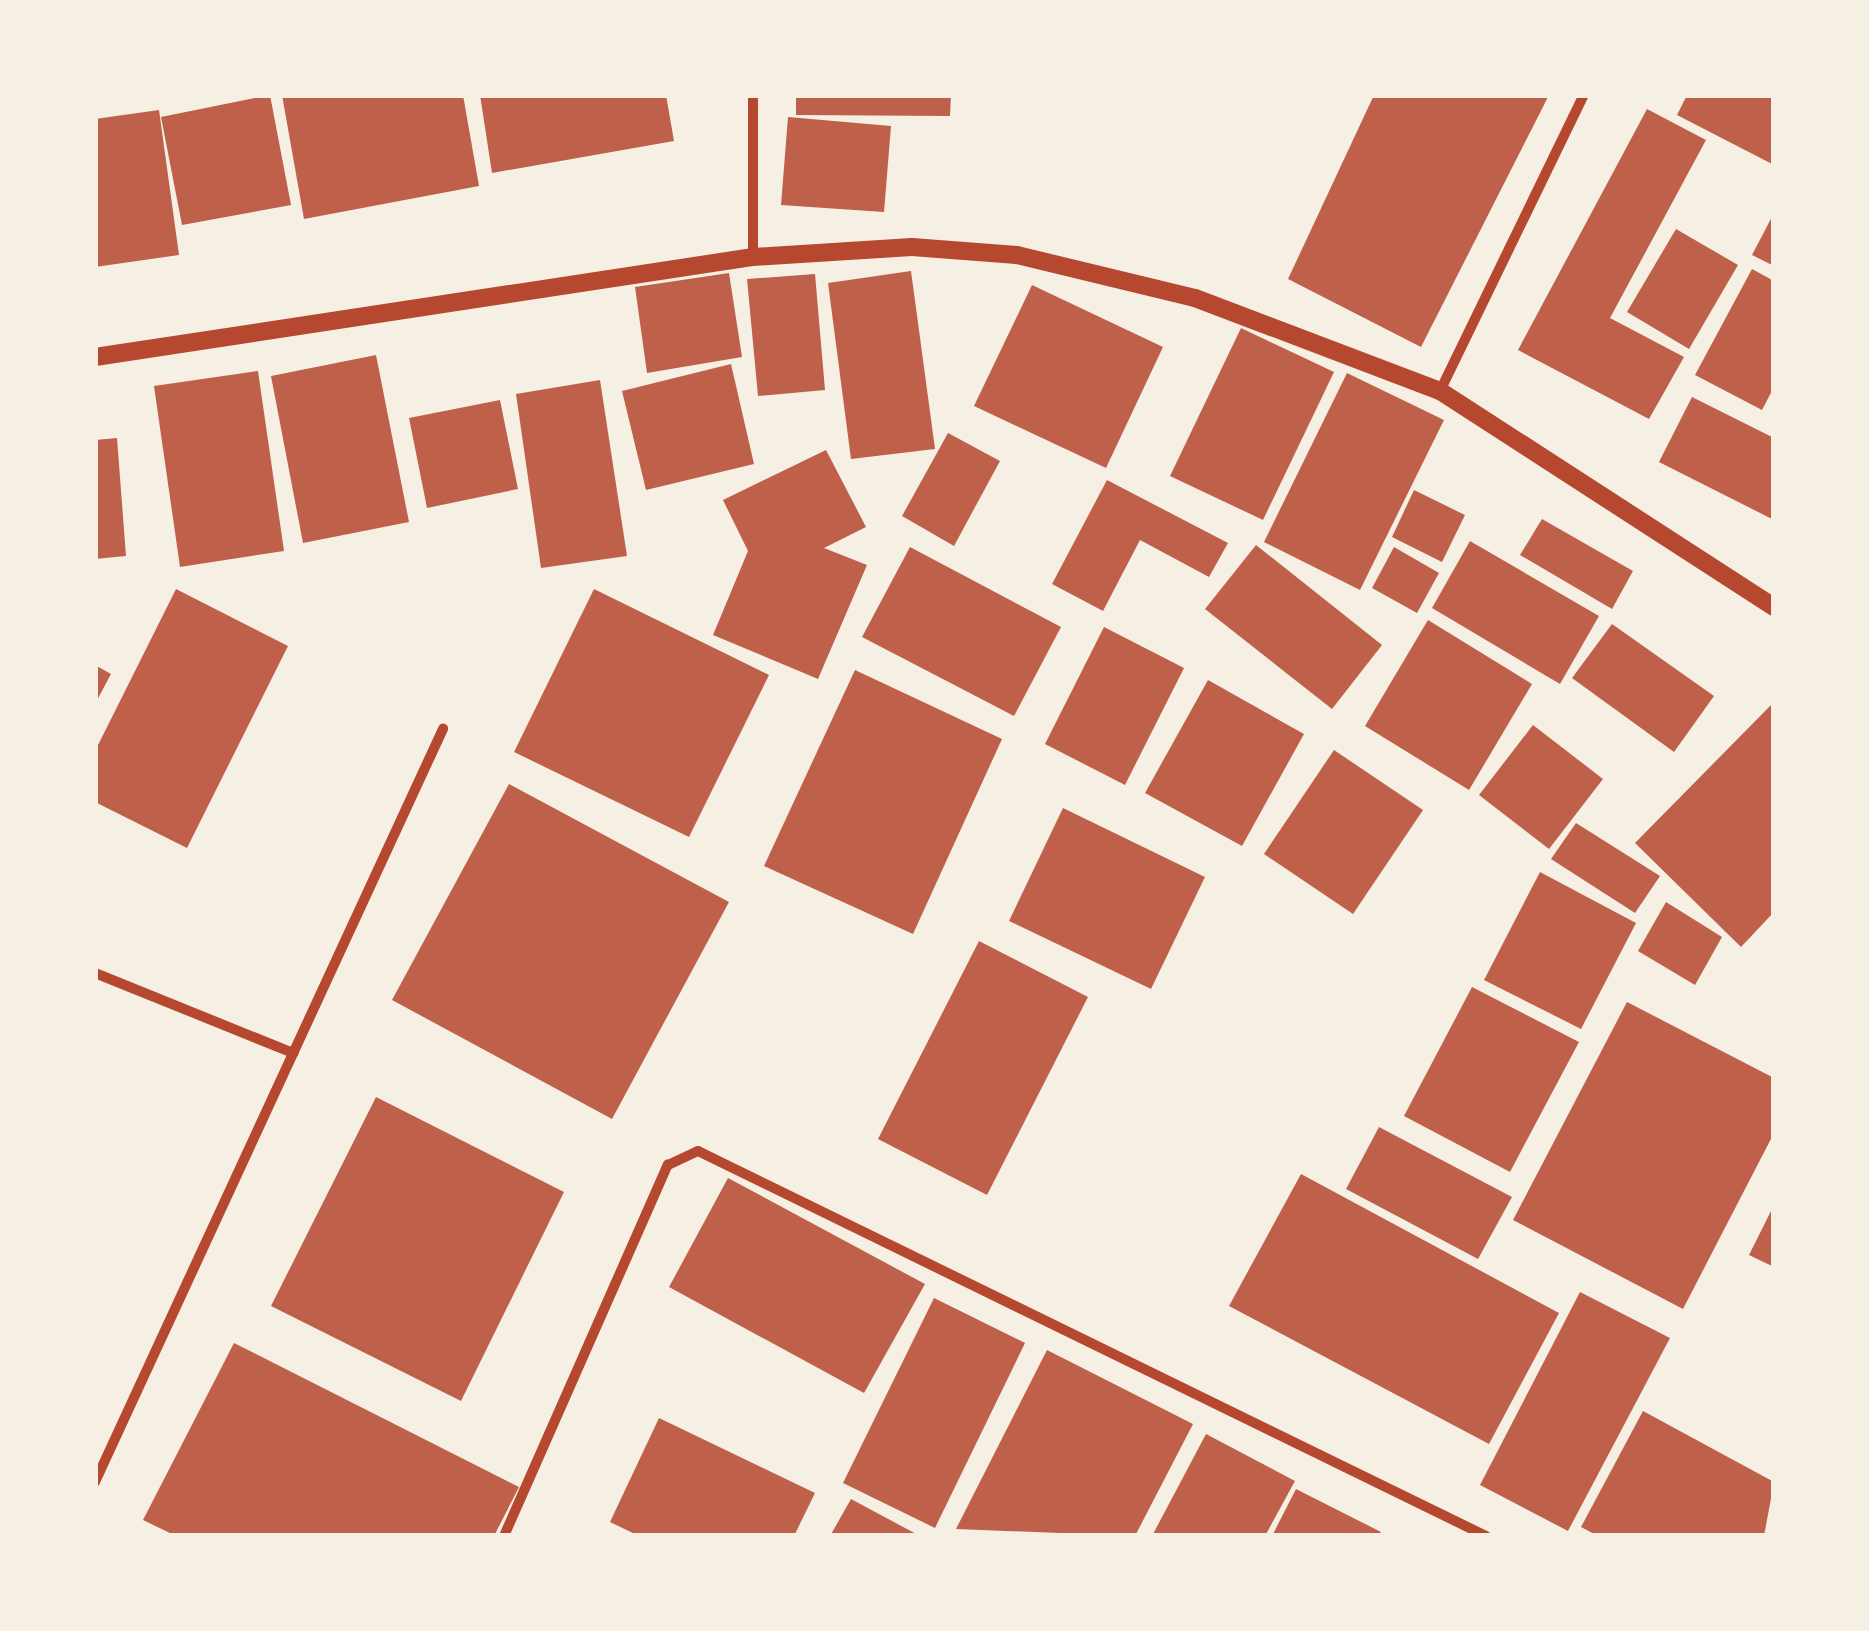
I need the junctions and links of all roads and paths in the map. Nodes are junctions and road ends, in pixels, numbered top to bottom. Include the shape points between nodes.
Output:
1 (753, 95) edge
2 (1584, 95) edge
3 (752, 257) junction
4 (95, 357) edge
5 (1440, 390) junction
6 (1774, 607) edge
7 (443, 728) dead end
8 (95, 973) edge
9 (292, 1054) junction
10 (95, 1482) edge
11 (504, 1536) edge
12 (1486, 1536) edge

1 - 3 street
2 - 5 street
3 - 4 street
3 - 5 street via 912,247 1090,266 1291,330
5 - 6 street
7 - 9 street
8 - 9 street
9 - 10 street
11 - 12 street via 668,1166 698,1152

